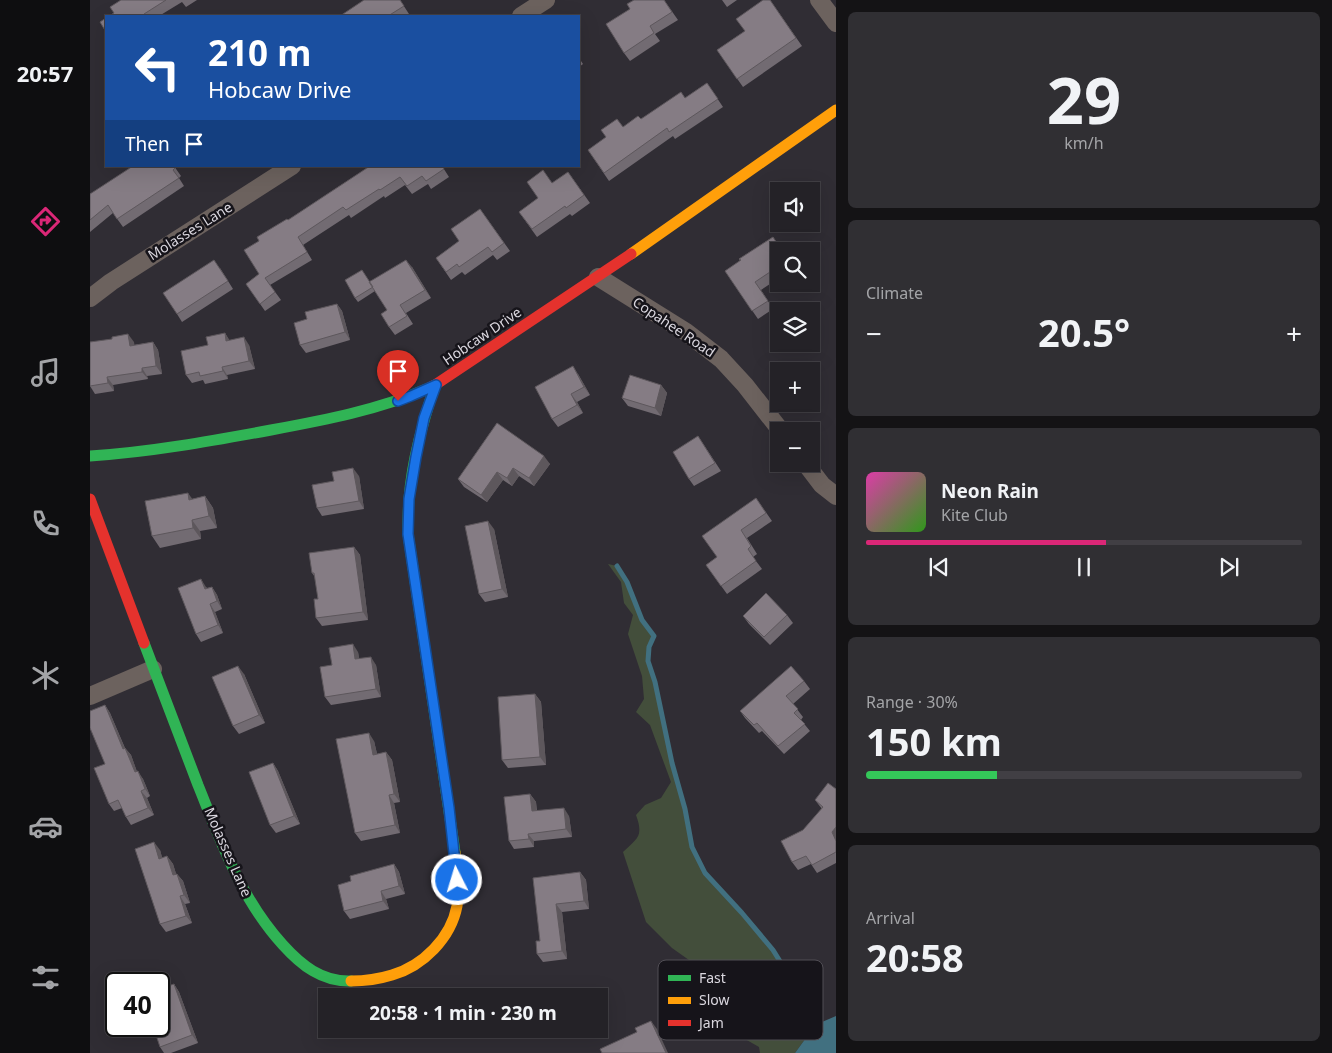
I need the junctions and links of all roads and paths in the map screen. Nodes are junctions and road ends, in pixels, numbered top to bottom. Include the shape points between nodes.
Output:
1 (546, 0) edge
2 (819, 0) edge
3 (523, 15) edge
4 (836, 23) edge
5 (836, 110) edge
6 (290, 167) edge
7 (598, 277) junction
8 (90, 298) edge
9 (436, 385) junction
10 (774, 422) edge
11 (90, 456) edge
12 (812, 472) edge
13 (836, 496) edge
14 (90, 498) edge
15 (153, 669) junction
16 (90, 696) edge

1 - 3 street
2 - 4 street
5 - 7 street, Hobcaw Drive
6 - 8 street, Molasses Lane
7 - 9 street, Hobcaw Drive
7 - 10 street, Copahee Road via 686,332 721,359
9 - 11 street, Hobcaw Drive via 360,412 303,424 192,444
9 - 15 street, Molasses Lane via 424,418 416,457 409,499 408,534 448,801 458,898 444,937 432,952 418,964 393,975 353,982 331,980 311,971 296,959 256,910 235,874
12 - 13 street
14 - 15 street, Molasses Lane
15 - 16 street

